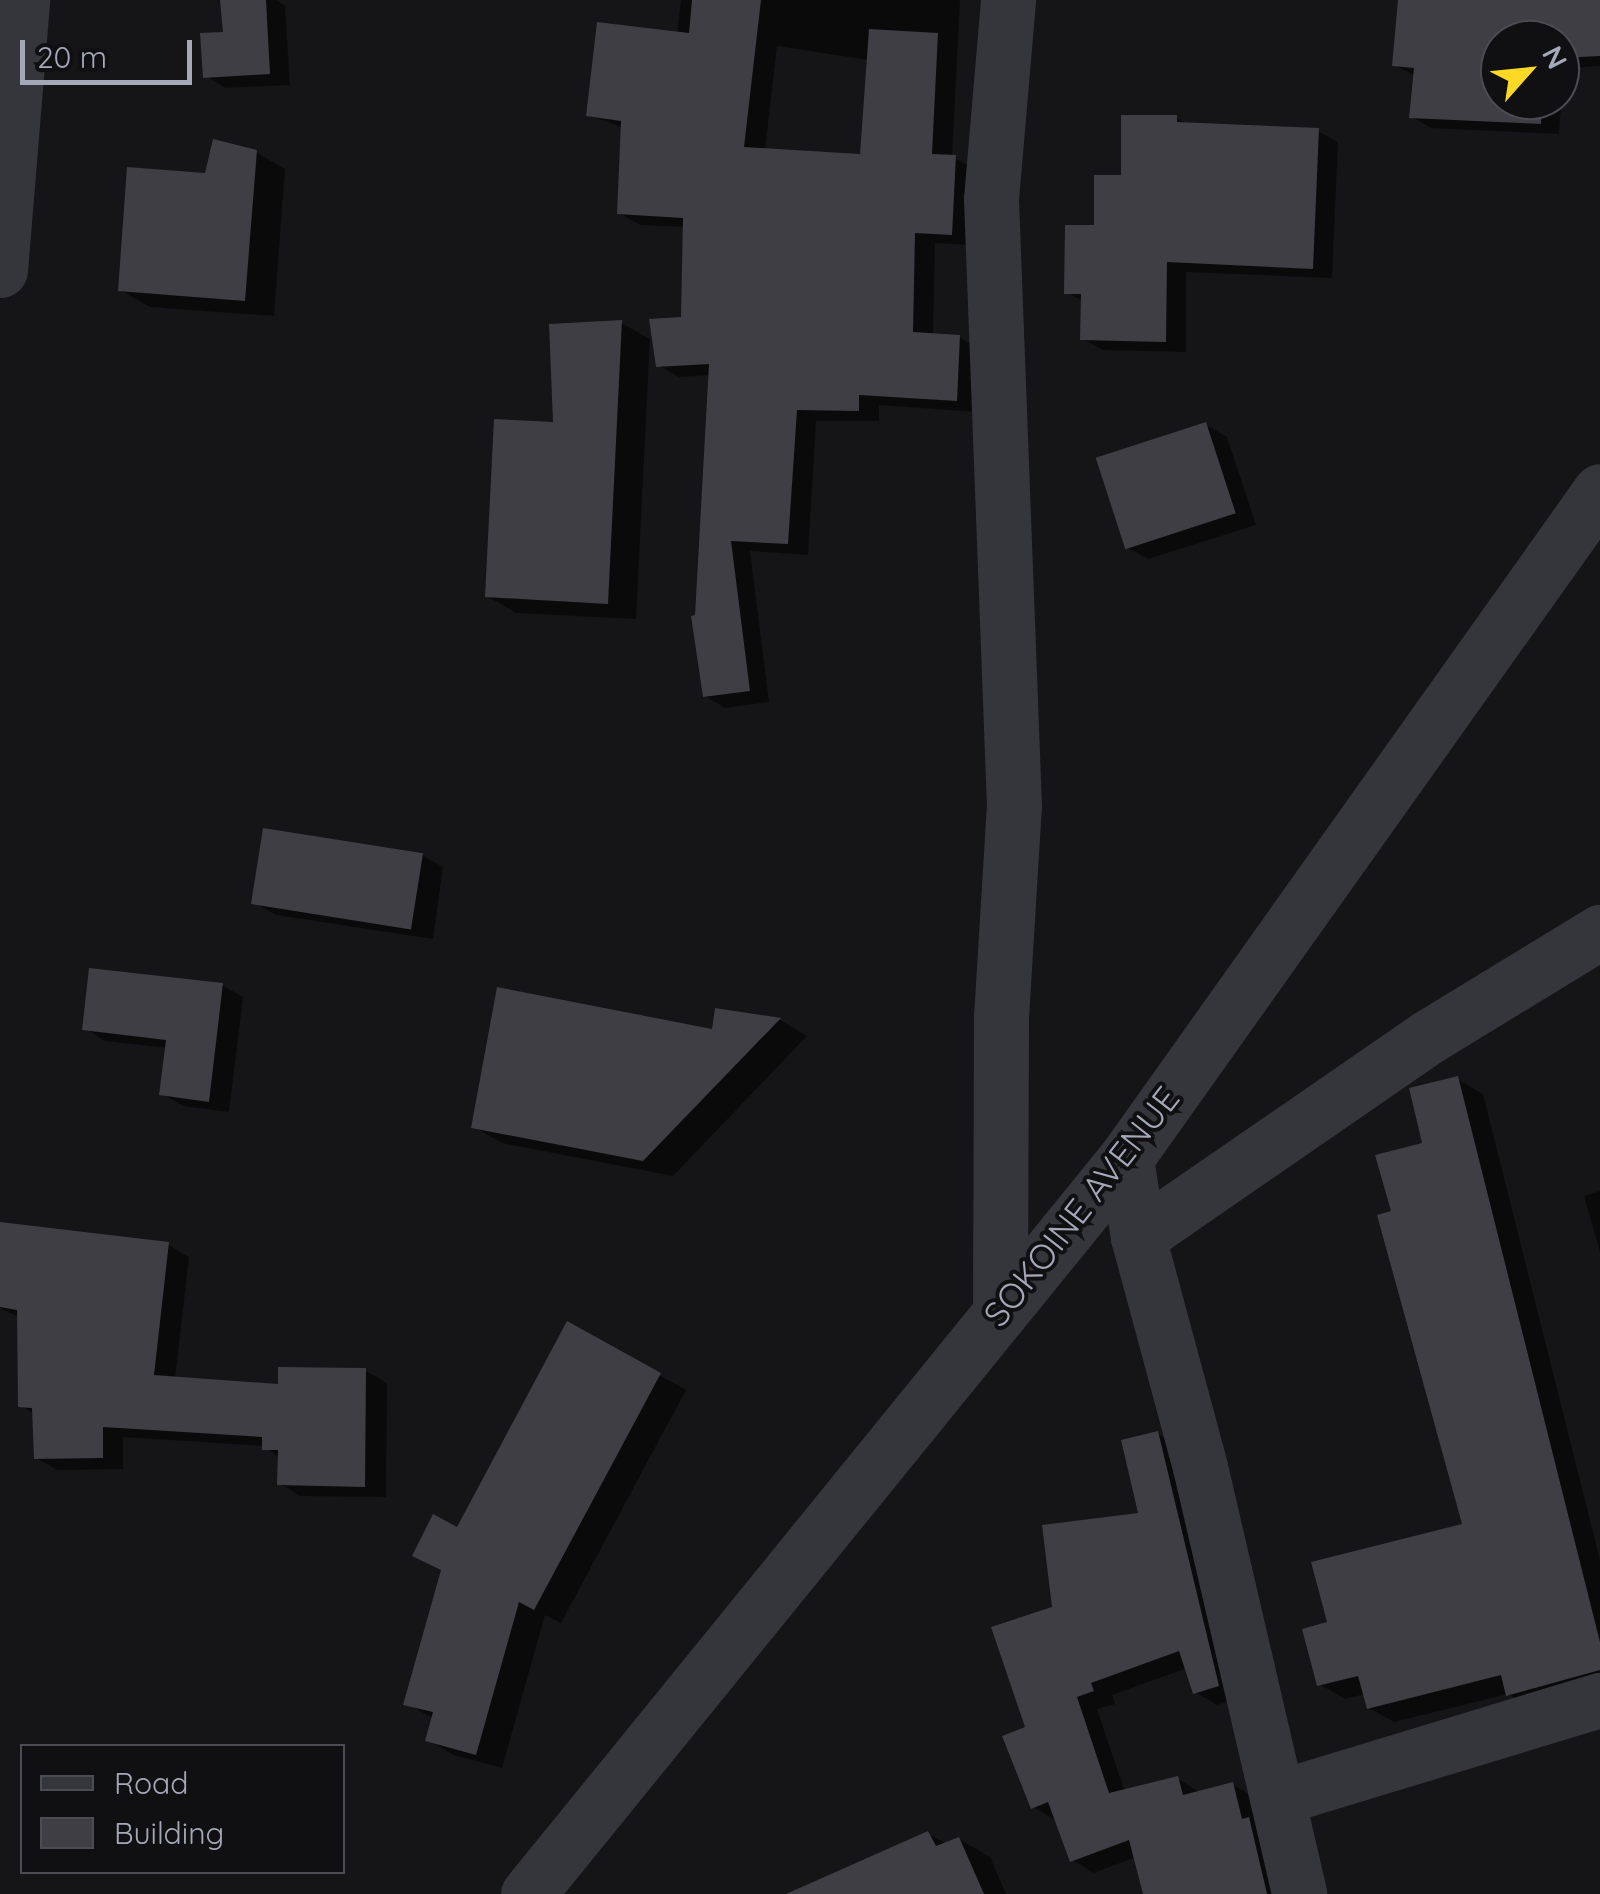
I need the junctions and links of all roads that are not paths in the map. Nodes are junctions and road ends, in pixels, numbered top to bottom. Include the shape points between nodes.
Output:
1 (22, 0) edge
2 (1008, 0) edge
3 (0, 270) edge
4 (1600, 491) edge
5 (1600, 932) edge
6 (1126, 1158) junction
7 (1138, 1237) junction
8 (1000, 1307) junction
9 (1600, 1700) edge
10 (1276, 1798) junction
11 (528, 1894) edge
12 (1299, 1894) edge

1 - 3 street
2 - 8 street via 991,199 1014,806 1001,1017
4 - 6 street, SOKOINE AVENUE
5 - 7 street via 1428,1036
6 - 7 street
6 - 8 street, SOKOINE AVENUE
7 - 10 street via 1200,1467
8 - 11 street, SOKOINE AVENUE
9 - 10 street
10 - 12 street

